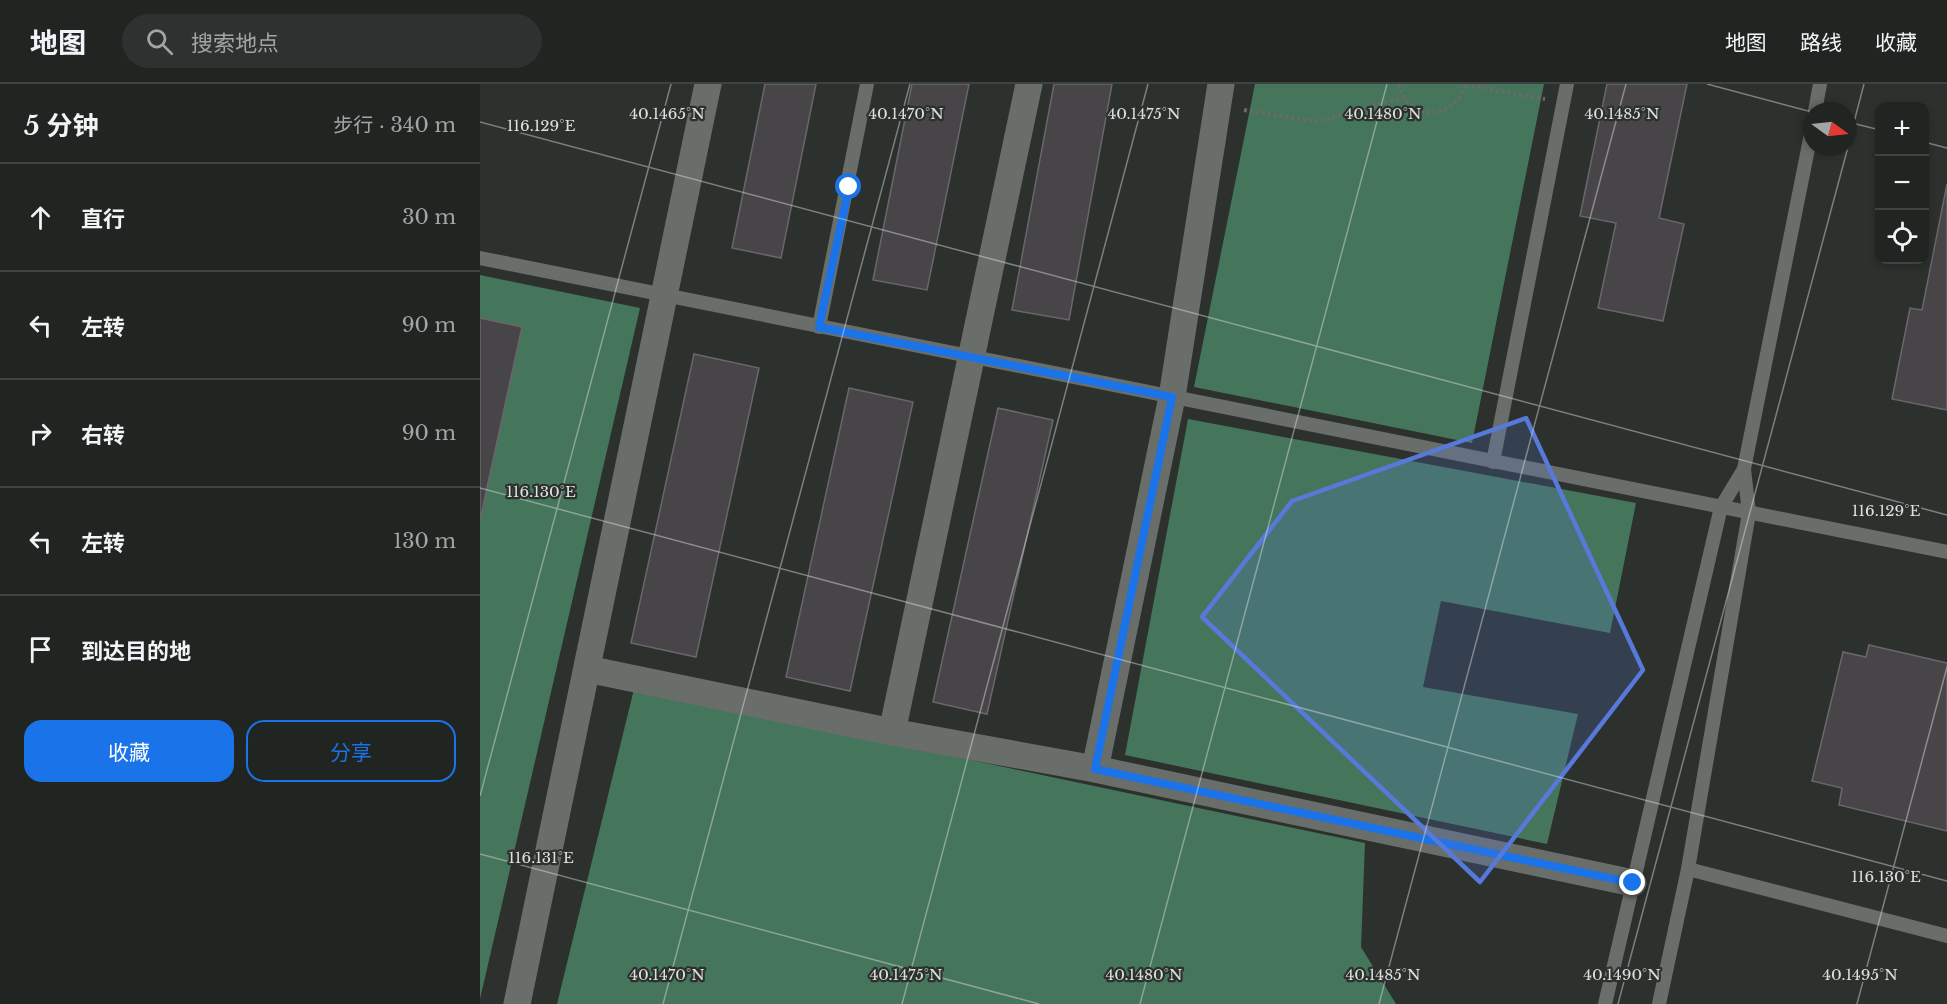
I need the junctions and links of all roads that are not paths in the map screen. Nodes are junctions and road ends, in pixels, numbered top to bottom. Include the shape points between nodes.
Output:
1 (708, 84) edge
2 (867, 84) edge
3 (1029, 84) edge
4 (1567, 84) edge
5 (1821, 84) edge
6 (1219, 95) edge
7 (1817, 102) edge
8 (1807, 156) edge
9 (480, 258) edge
10 (662, 295) junction
11 (819, 327) junction
12 (973, 358) junction
13 (1172, 397) junction
14 (1493, 462) junction
15 (1744, 469) junction
16 (1721, 507) junction
17 (1749, 513) junction
18 (1947, 552) edge
19 (587, 669) junction
20 (892, 732) junction
21 (1095, 769) junction
22 (1688, 869) junction
23 (1633, 883) junction
24 (1947, 936) edge
25 (517, 1004) edge
26 (1605, 1004) edge
27 (1659, 1004) edge

1 - 10 street
2 - 11 lane
3 - 12 street
4 - 14 lane
5 - 7 lane
6 - 13 street
8 - 15 lane
9 - 10 lane
10 - 11 lane
10 - 19 street
11 - 12 lane
12 - 13 lane
12 - 20 street
13 - 14 lane
13 - 21 street
14 - 16 lane
15 - 16 lane
15 - 17 lane
16 - 17 lane
16 - 23 lane
17 - 18 lane
17 - 22 lane
19 - 20 street
19 - 25 street
20 - 21 street
21 - 23 street
22 - 24 lane
22 - 27 lane
23 - 26 lane

